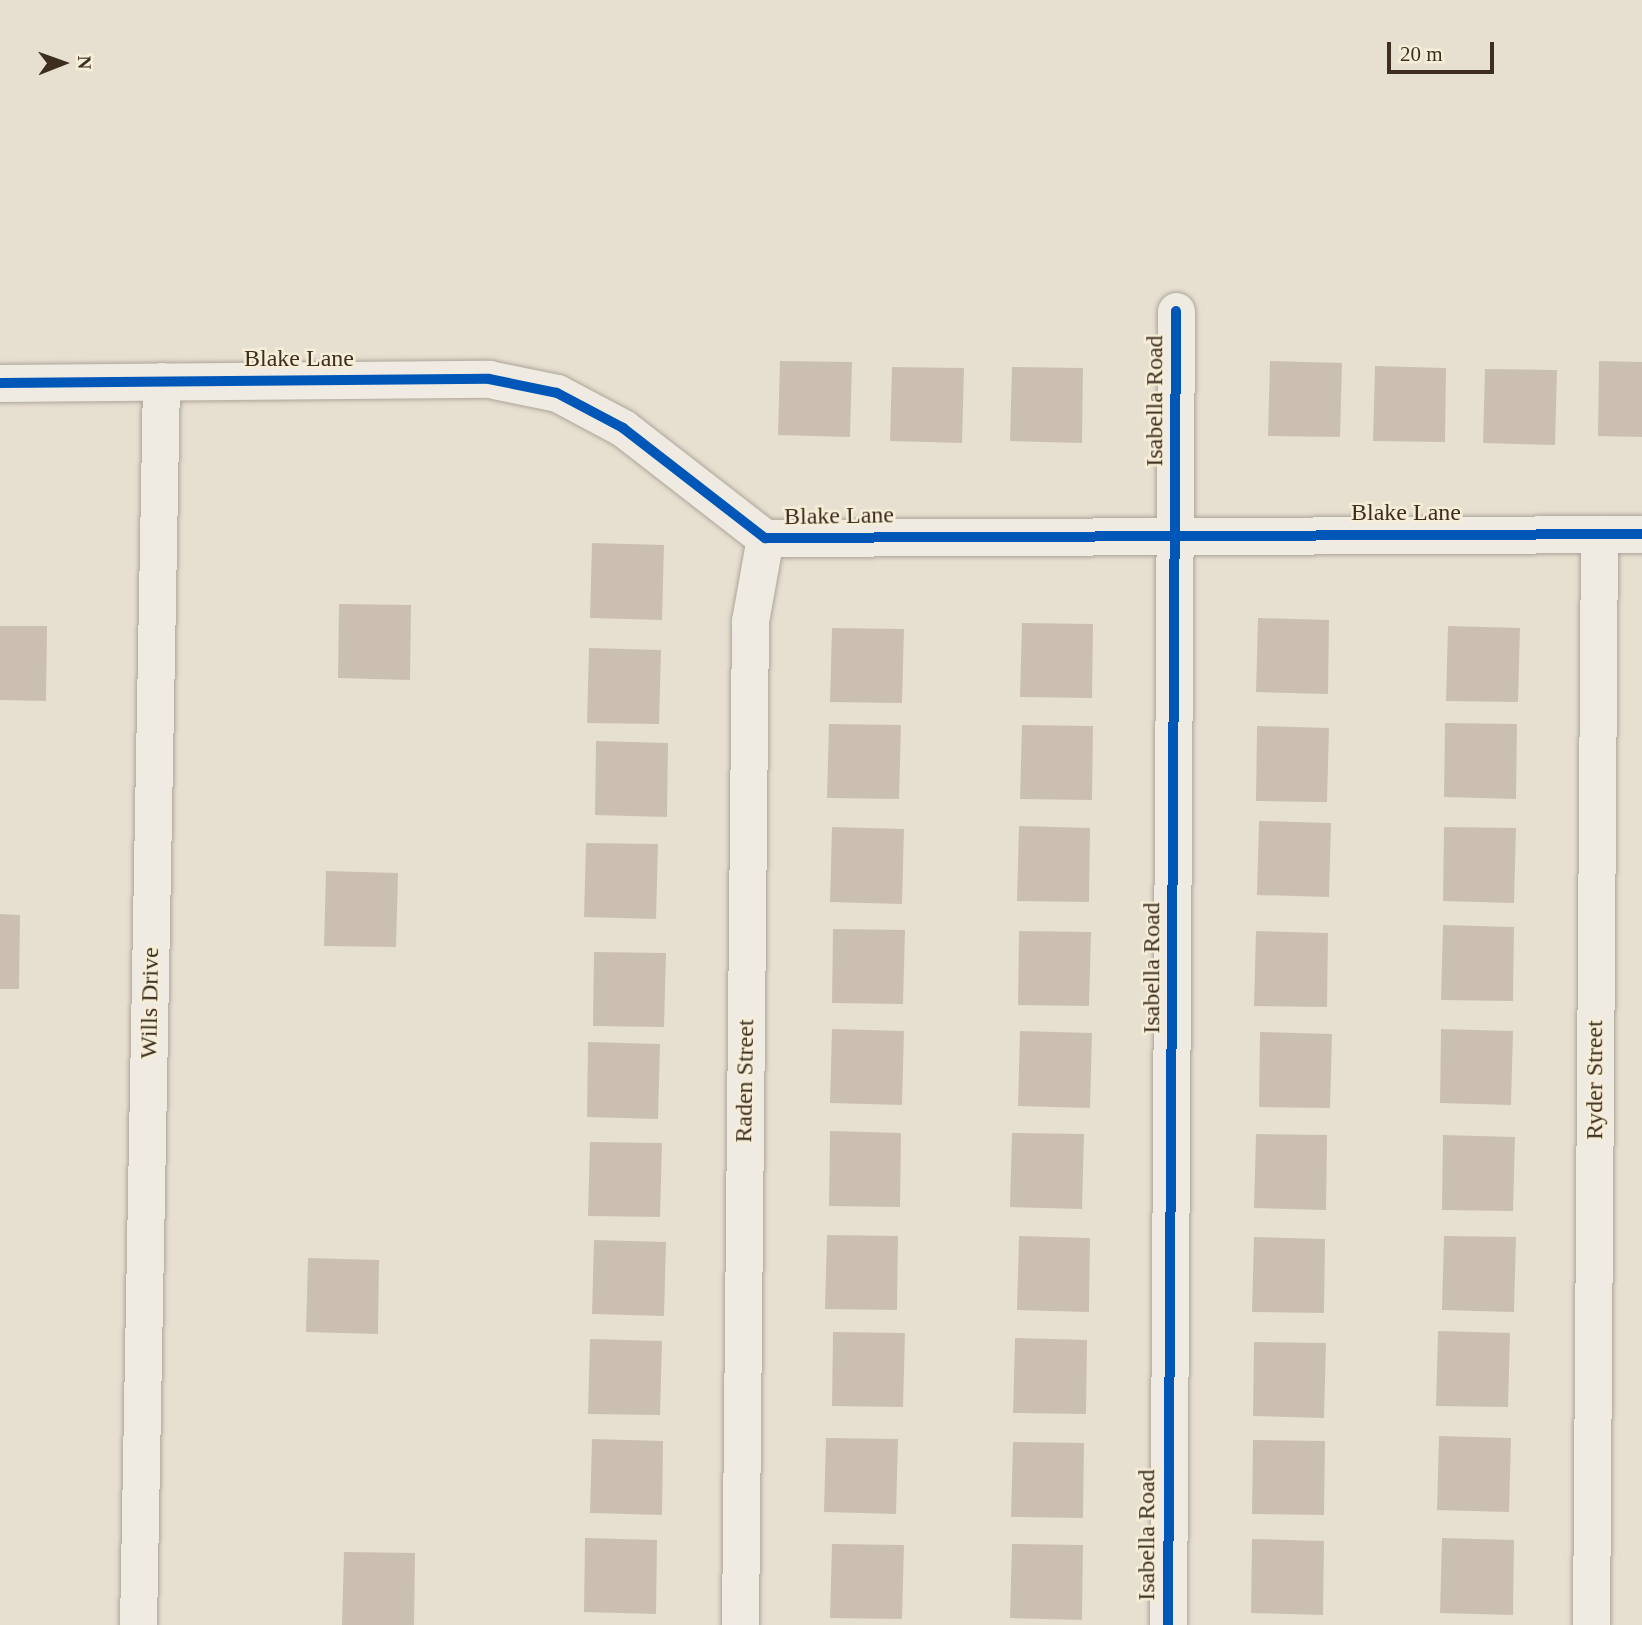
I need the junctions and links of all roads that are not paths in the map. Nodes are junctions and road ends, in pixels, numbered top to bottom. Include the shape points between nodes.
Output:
1 (1176, 311) dead end
2 (161, 381) junction
3 (0, 383) edge
4 (1176, 534) junction
5 (1599, 534) junction
6 (1642, 534) edge
7 (765, 538) junction
8 (138, 1625) edge
9 (740, 1625) edge
10 (1168, 1625) edge
11 (1591, 1625) edge

1 - 4 street, Isabella Road
2 - 3 street, Blake Lane
2 - 7 street, Blake Lane via 489,379 557,393 623,428
2 - 8 street, Wills Drive
4 - 5 street, Blake Lane
4 - 7 street, Blake Lane
4 - 10 street, Isabella Road
5 - 6 street, Blake Lane
5 - 11 street, Ryder Street
7 - 9 street, Raden Street via 750,621

